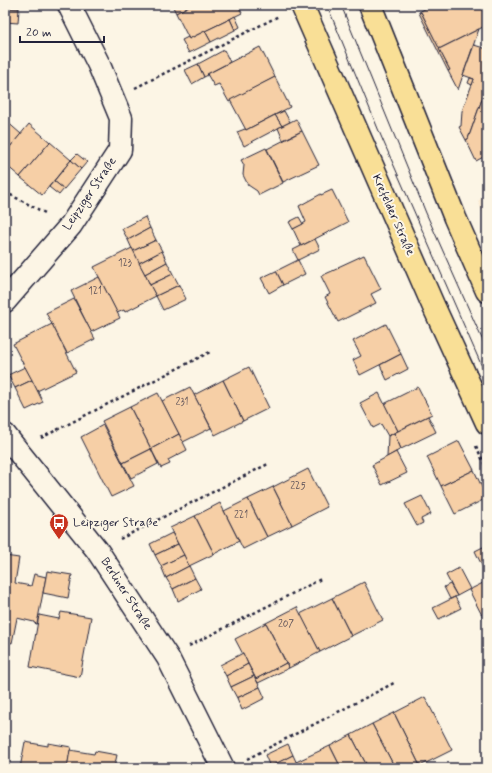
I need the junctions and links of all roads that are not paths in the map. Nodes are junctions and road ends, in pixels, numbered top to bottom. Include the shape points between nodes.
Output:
1 (69, 5) edge
2 (370, 5) edge
3 (293, 9) edge
4 (487, 291) edge
5 (5, 300) edge
6 (487, 424) edge
7 (11, 442) edge
8 (233, 764) edge

1 - 5 street, Leipziger Straße via 100,65 121,118 120,150 71,225
2 - 4 main road
3 - 6 main road, Krefelder Straße via 421,277
7 - 8 street, Berliner Straße via 98,550

